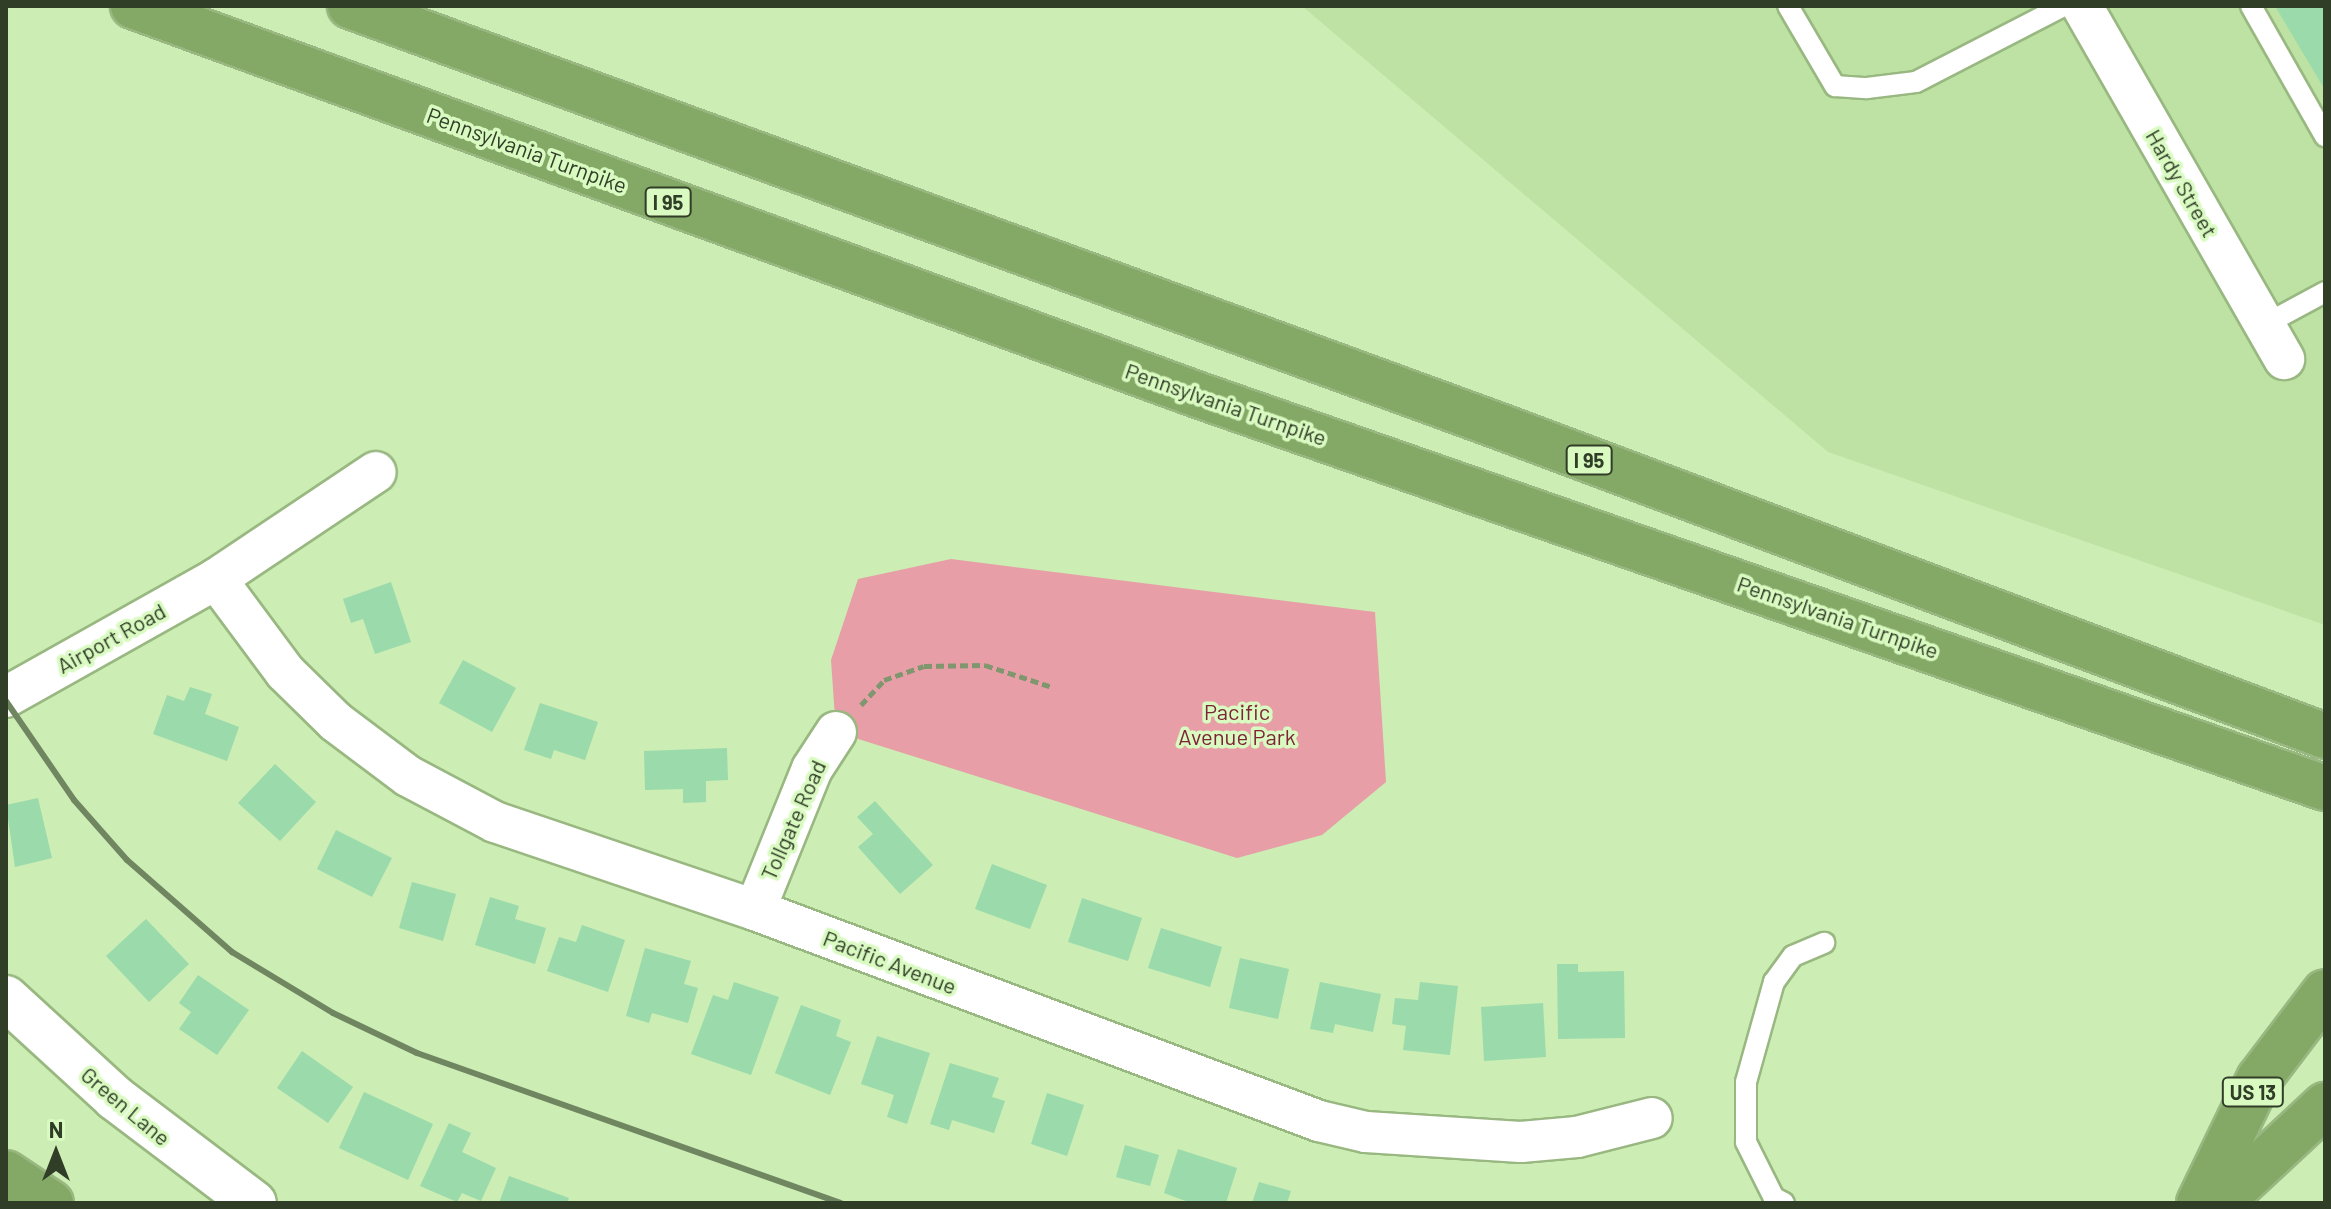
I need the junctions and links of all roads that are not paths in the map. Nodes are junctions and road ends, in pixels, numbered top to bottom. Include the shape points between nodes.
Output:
1 (133, 6) edge
2 (350, 6) edge
3 (1788, 6) edge
4 (2063, 6) edge
5 (2082, 6) edge
6 (2251, 6) edge
7 (2325, 136) edge
8 (2325, 292) edge
9 (2264, 325) junction
10 (2284, 359) dead end
11 (376, 472) dead end
12 (216, 579) junction
13 (6, 697) edge
14 (836, 732) road end
15 (2325, 736) edge
16 (2325, 788) edge
17 (755, 910) junction
18 (1824, 943) dead end
19 (2325, 992) edge
20 (6, 998) edge
21 (2325, 1105) edge
22 (1652, 1118) dead end
23 (6, 1173) edge
24 (51, 1203) edge
25 (254, 1203) edge
26 (1784, 1203) edge
27 (2199, 1203) edge
28 (2220, 1203) edge

1 - 16 highway, Pennsylvania Turnpike / I 95 via 1204,397
2 - 15 highway, I 95 via 1485,420
3 - 4 lane via 1835,86 1867,88 1916,82
5 - 9 street, Hardy Street
6 - 7 lane
8 - 9 lane
9 - 10 street, Hardy Street
11 - 12 street, Airport Road
12 - 13 street, Airport Road
12 - 17 street, Pacific Avenue via 285,672 346,731 408,776 495,822
14 - 17 street, Tollgate Road via 806,783
17 - 22 street, Pacific Avenue via 1319,1121 1366,1132 1521,1142 1577,1137
18 - 26 lane via 1793,956 1774,982 1746,1082 1746,1142 1774,1198
19 - 27 highway, US 13 via 2259,1079
20 - 25 street, Green Lane via 115,1098
21 - 28 highway, US 13
23 - 24 highway

